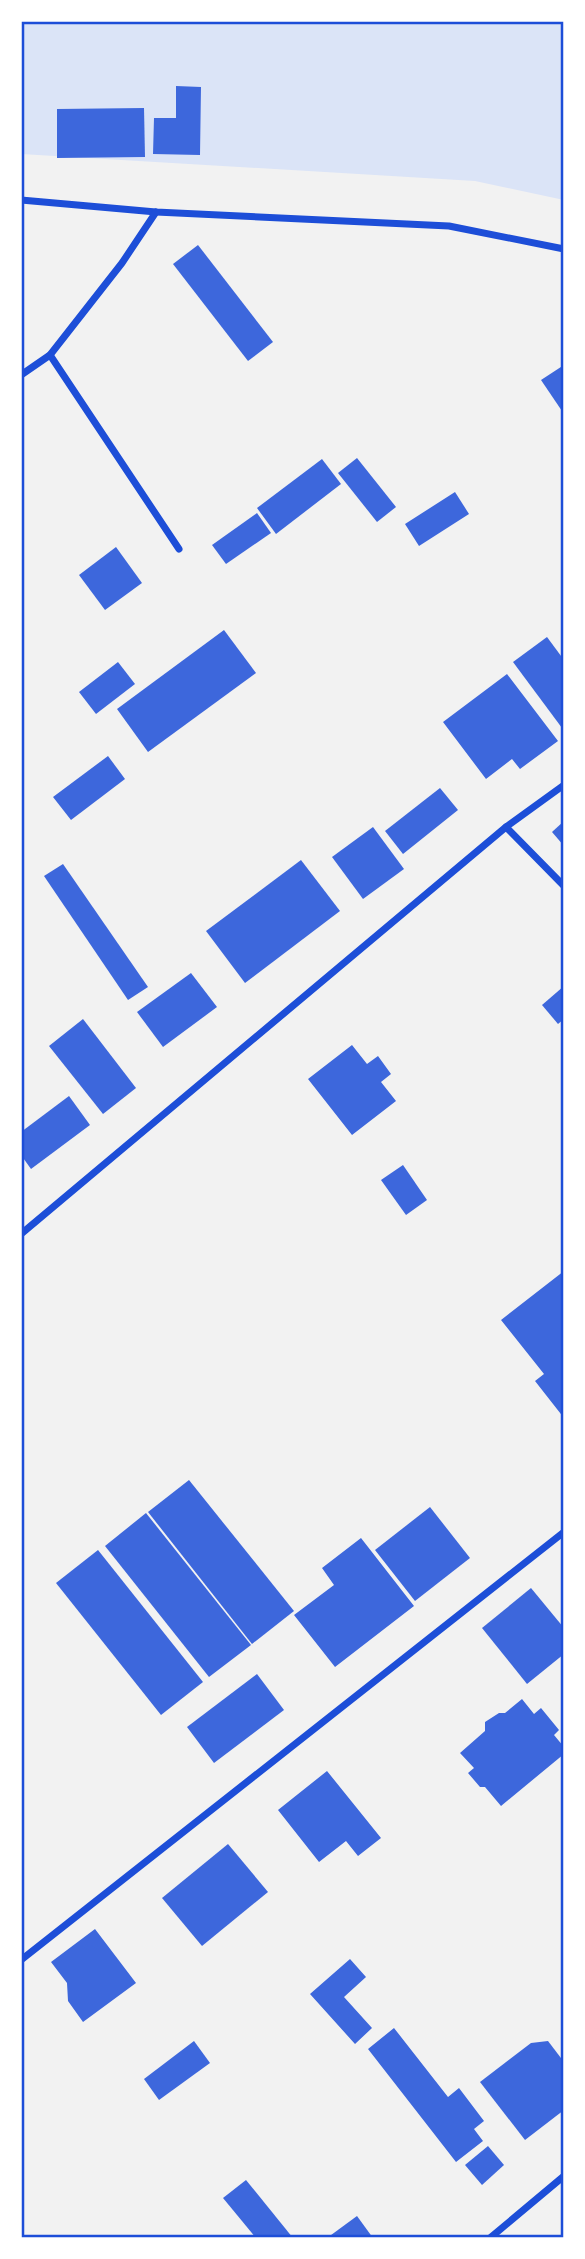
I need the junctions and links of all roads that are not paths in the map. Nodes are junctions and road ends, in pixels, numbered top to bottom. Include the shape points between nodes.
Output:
1 (21, 200) edge
2 (156, 212) junction
3 (564, 249) edge
4 (50, 355) junction
5 (21, 375) edge
6 (179, 548) dead end
7 (564, 785) edge
8 (506, 827) junction
9 (564, 886) edge
10 (21, 1234) edge
11 (564, 1532) edge
12 (21, 1960) edge
13 (564, 2176) edge
14 (490, 2238) edge

1 - 2 street
2 - 3 street via 449,226
2 - 4 street
4 - 5 street
4 - 6 street
7 - 8 street
8 - 9 street
8 - 10 street
11 - 12 street
13 - 14 street

